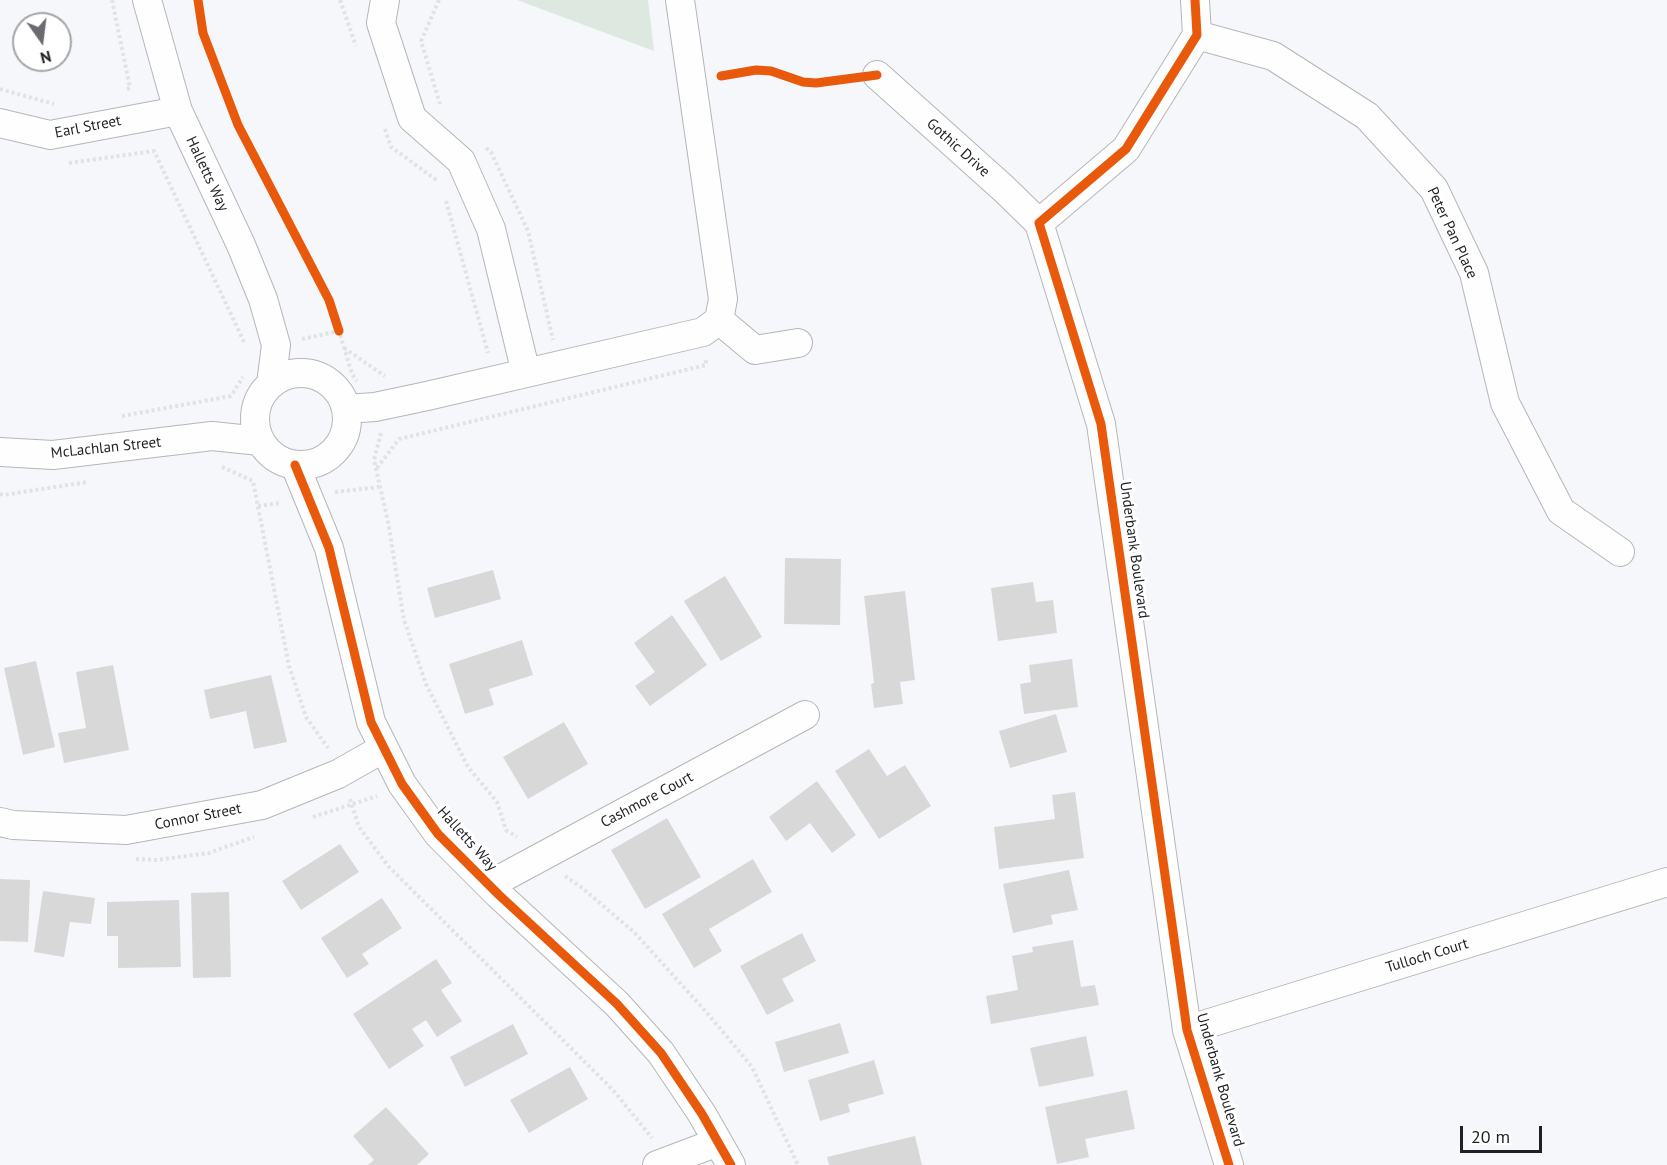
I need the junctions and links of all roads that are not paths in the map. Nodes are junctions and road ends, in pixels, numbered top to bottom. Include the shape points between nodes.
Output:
1 (147, 0) edge
2 (385, 0) edge
3 (680, 0) edge
4 (1195, 0) edge
5 (1197, 35) junction
6 (877, 75) dead end
7 (178, 111) junction
8 (0, 123) edge
9 (1039, 223) junction
10 (711, 326) junction
11 (798, 342) dead end
12 (276, 345) junction
13 (300, 373) junction
14 (526, 373) junction
15 (259, 377) junction
16 (346, 409) junction
17 (255, 411) junction
18 (212, 435) junction
19 (260, 441) junction
20 (0, 452) edge
21 (323, 460) junction
22 (295, 465) junction
23 (329, 548) junction
24 (1620, 552) dead end
25 (805, 716) dead end
26 (384, 748) junction
27 (0, 822) edge
28 (1667, 882) edge
29 (489, 885) junction
30 (1187, 1030) junction
31 (725, 1154) edge
32 (657, 1165) edge
33 (1229, 1165) edge

1 - 7 street, Halletts Way
2 - 14 street via 381,23 412,118 461,161 491,229
3 - 10 street via 723,299
4 - 5 street
5 - 9 street via 1126,149
5 - 24 street, Peter Pan Place via 1273,56 1367,116 1434,189 1474,273 1505,403 1561,511
6 - 9 street, Gothic Drive
7 - 8 street, Earl Street via 50,135
7 - 12 street, Halletts Way via 241,245
9 - 30 street, Underbank Boulevard via 1101,424
10 - 11 street via 755,350
10 - 14 street
12 - 13 street, Halletts Way
12 - 15 street, Halletts Way
13 - 15 street
13 - 16 street via 316,375 330,383
14 - 16 street
15 - 17 street via 261,396
16 - 21 street via 343,439
17 - 18 street, McLachlan Street
17 - 19 street
18 - 19 street, McLachlan Street
18 - 20 street, McLachlan Street via 53,455
19 - 22 street via 280,461
21 - 22 street
21 - 23 street, Halletts Way
22 - 23 street, Halletts Way
23 - 26 street, Halletts Way via 371,722
25 - 29 street, Cashmore Court
26 - 27 street, Connor Street via 338,774 262,805 126,830
26 - 29 street, Halletts Way via 402,784 438,834
28 - 30 street, Tulloch Court
29 - 31 street, Halletts Way via 617,1004 661,1053
30 - 33 street, Underbank Boulevard
31 - 32 street

